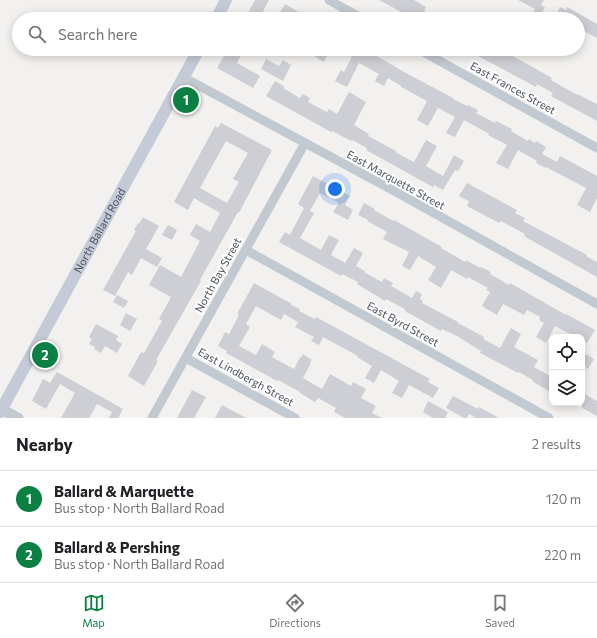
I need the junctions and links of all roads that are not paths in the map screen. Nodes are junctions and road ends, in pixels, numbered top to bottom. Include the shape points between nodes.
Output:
1 (226, 0) edge
2 (329, 0) edge
3 (220, 12) edge
4 (350, 12) edge
5 (195, 56) edge
6 (431, 56) edge
7 (183, 77) junction
8 (304, 143) junction
9 (597, 148) edge
10 (246, 250) junction
11 (597, 304) edge
12 (186, 358) junction
13 (1, 410) edge
14 (18, 418) edge
15 (152, 418) edge
16 (295, 418) edge
17 (549, 418) edge

1 - 3 main road
2 - 4 street
5 - 7 main road, North Ballard Road
6 - 9 street, East Frances Street
7 - 8 street, East Marquette Street
7 - 13 main road, North Ballard Road
8 - 10 street, North Bay Street
8 - 11 street, East Marquette Street
10 - 12 street, North Bay Street
10 - 17 street, East Byrd Street
12 - 15 street, North Bay Street
12 - 16 street, East Lindbergh Street
13 - 14 street

